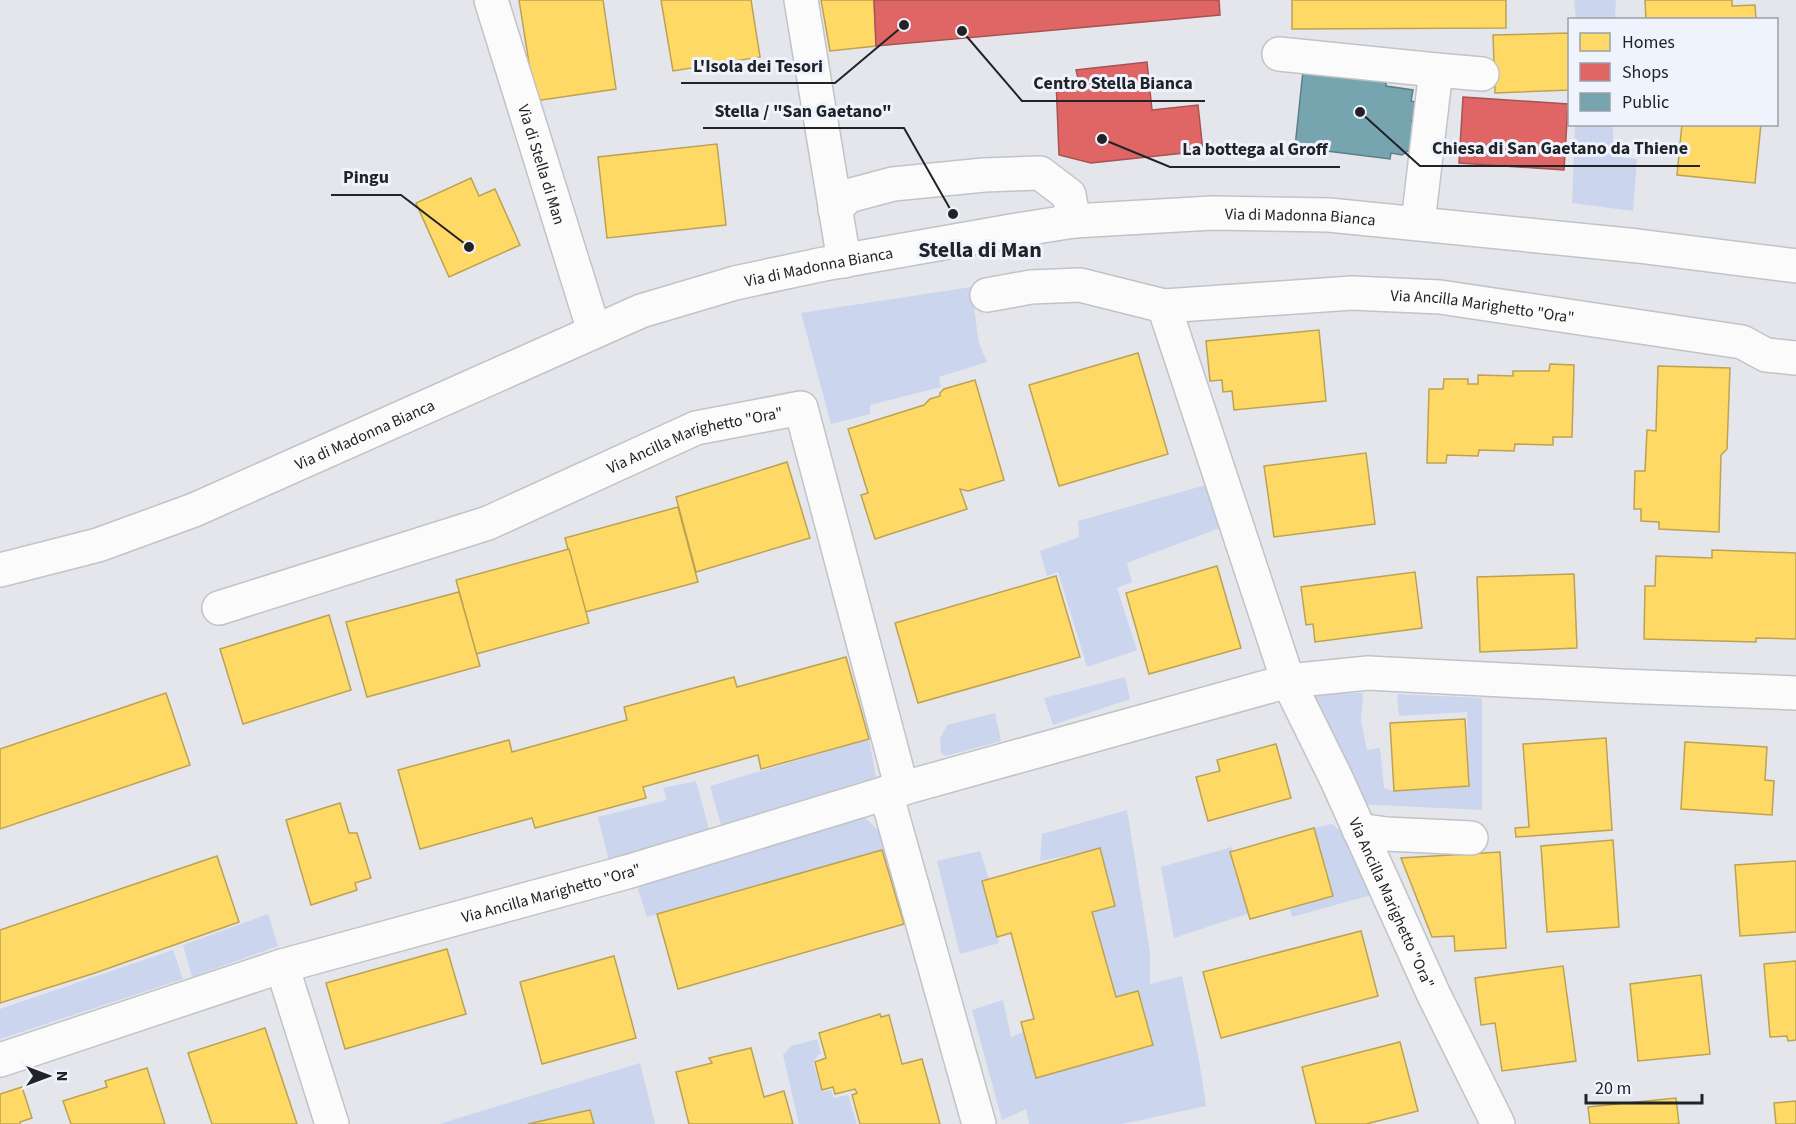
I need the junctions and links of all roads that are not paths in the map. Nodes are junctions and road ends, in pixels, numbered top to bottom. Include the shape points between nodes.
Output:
1 (490, 0) edge
2 (801, 0) edge
3 (1279, 54) dead end
4 (1436, 70) junction
5 (1482, 74) dead end
6 (835, 210) junction
7 (1074, 221) junction
8 (1419, 223) junction
9 (844, 261) junction
10 (1796, 266) edge
11 (987, 295) dead end
12 (1164, 306) junction
13 (594, 331) junction
14 (1796, 358) edge
15 (0, 570) edge
16 (219, 608) dead end
17 (1288, 681) junction
18 (1796, 693) edge
19 (894, 791) junction
20 (1359, 830) junction
21 (1471, 838) dead end
22 (282, 966) junction
23 (0, 1059) edge
24 (332, 1124) edge
25 (979, 1124) edge
26 (1498, 1124) edge

1 - 13 street, Via di Stella di Man
2 - 6 street
3 - 4 street
4 - 5 street
4 - 8 street
6 - 7 street via 848,196 893,184 1040,173 1069,195
6 - 9 street
7 - 8 street, Via di Madonna Bianca via 1212,213 1329,215
7 - 9 street, Via di Madonna Bianca
8 - 10 street, Via di Madonna Bianca
9 - 13 street, Via di Madonna Bianca via 735,283 641,311
11 - 12 street, Via Ancilla Marighetto "Ora" via 1031,287 1080,285
12 - 14 street, Via Ancilla Marighetto "Ora" via 1352,293 1440,297 1742,342 1766,355
12 - 17 street, Via Ancilla Marighetto "Ora"
13 - 15 street, Via di Madonna Bianca via 194,510 98,545
16 - 19 street, Via Ancilla Marighetto "Ora" via 488,523 696,428 801,408
17 - 18 street, Via Ancilla Marighetto "Ora" via 1368,673
17 - 19 street, Via Ancilla Marighetto "Ora"
17 - 20 street, Via Ancilla Marighetto "Ora"
19 - 22 street, Via Ancilla Marighetto "Ora" via 627,872
19 - 25 street, Via Ancilla Marighetto "Ora"
20 - 21 street
20 - 26 street, Via Ancilla Marighetto "Ora"
22 - 23 street, Via Ancilla Marighetto "Ora"
22 - 24 street

